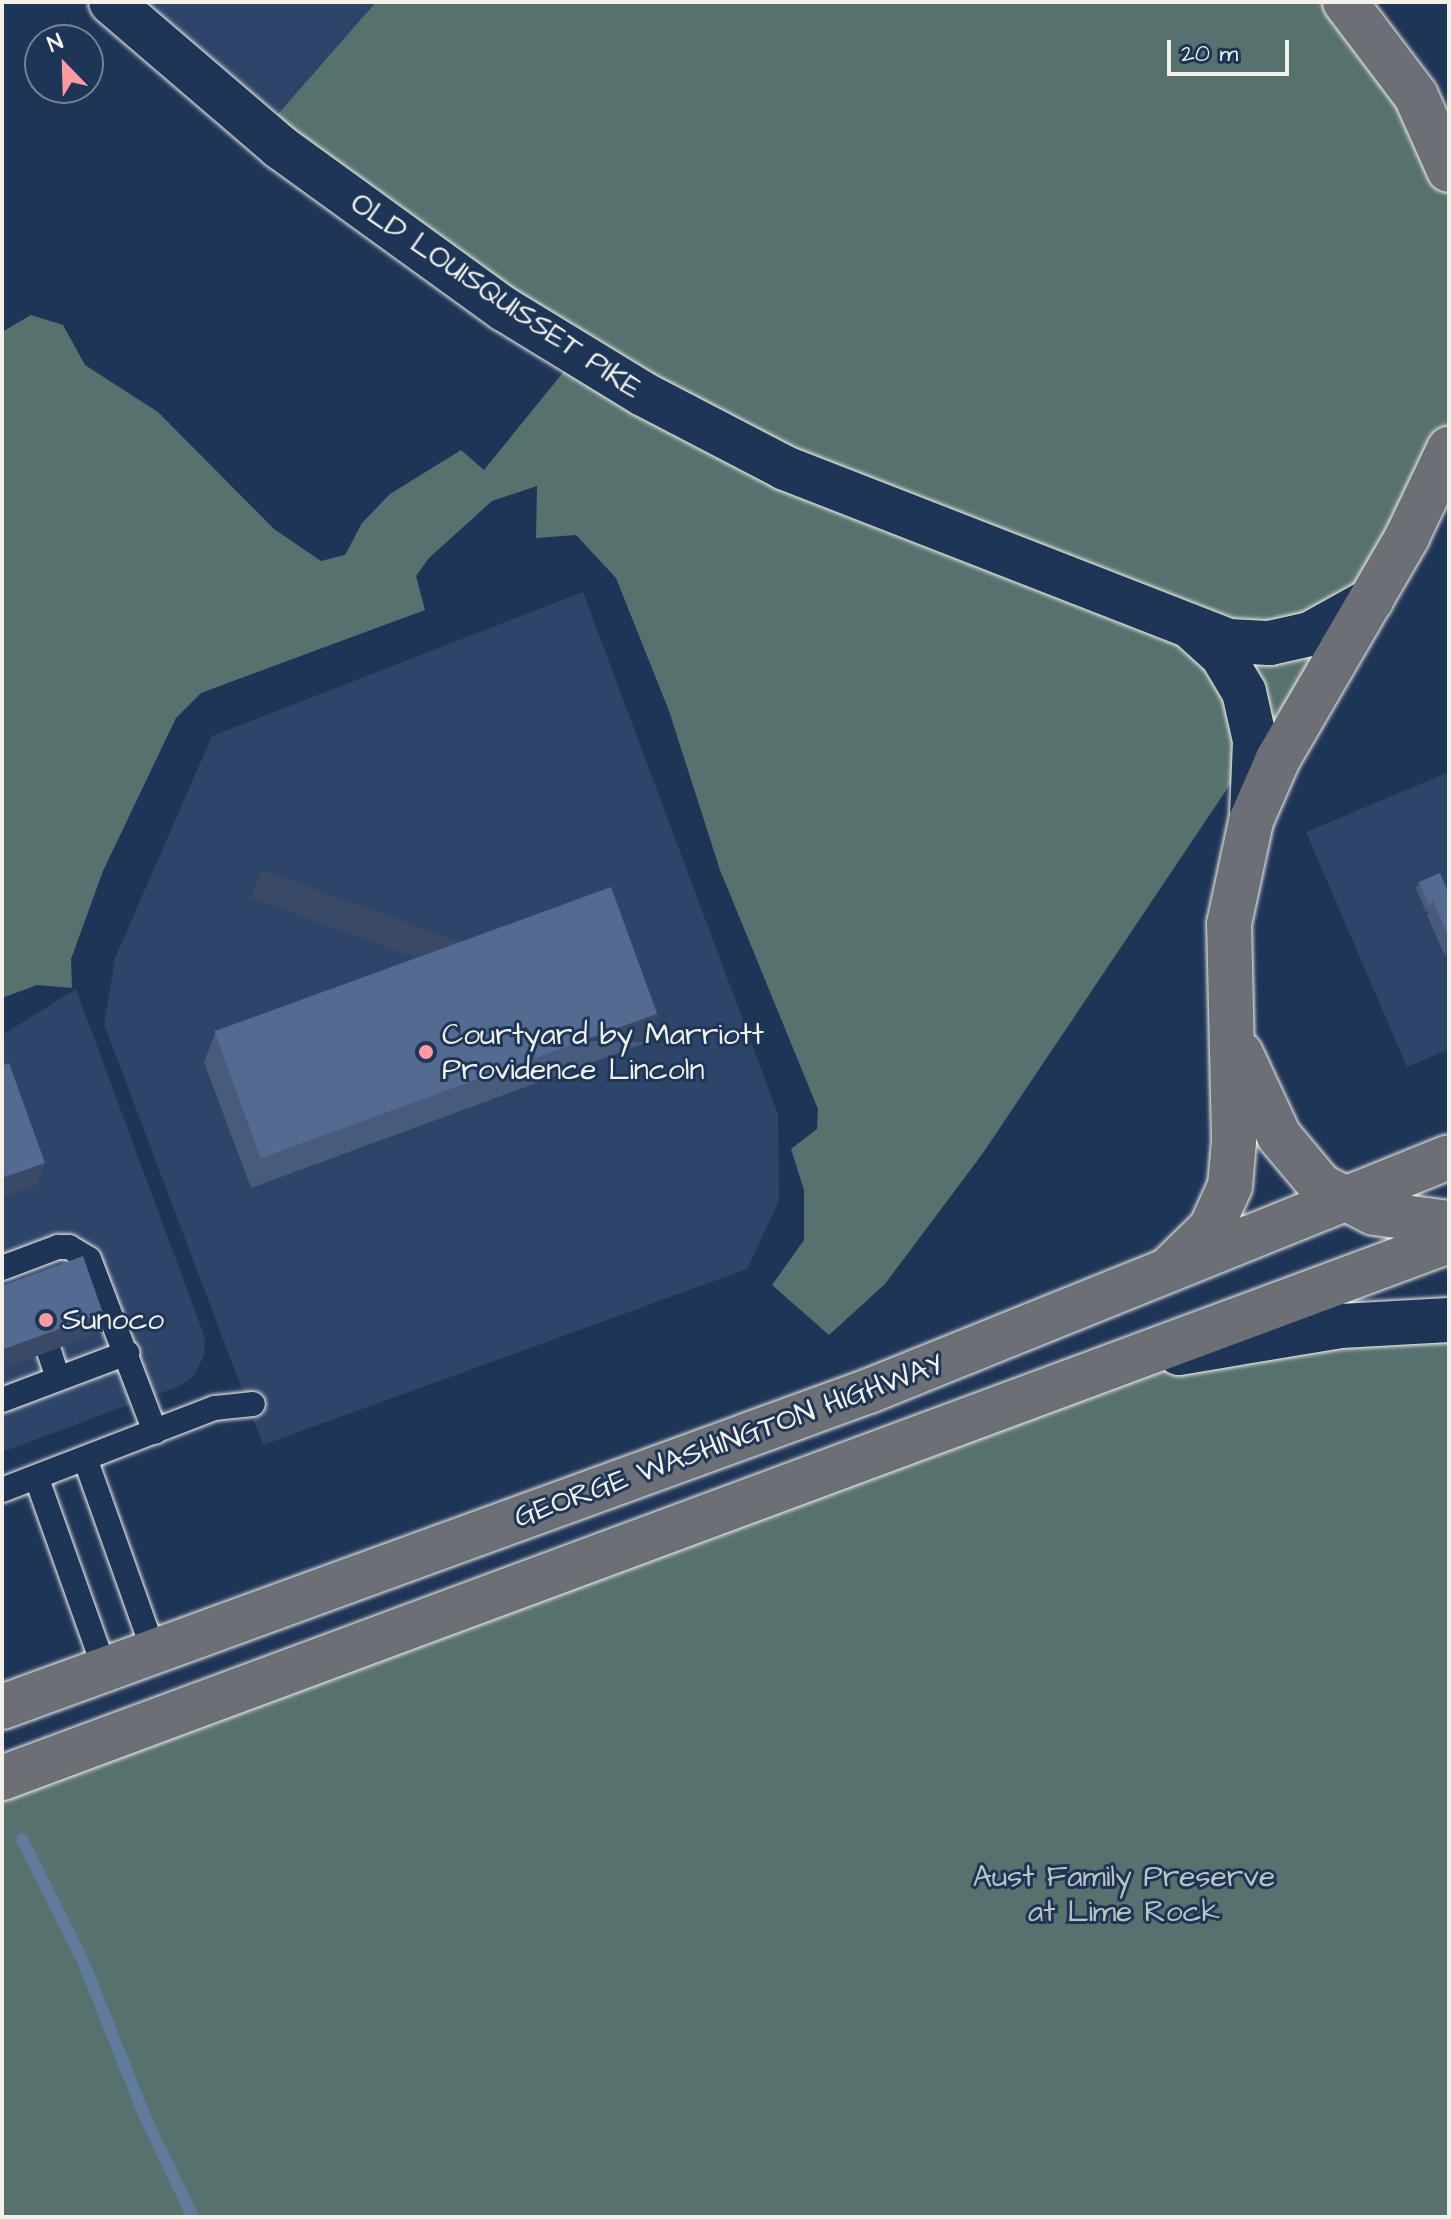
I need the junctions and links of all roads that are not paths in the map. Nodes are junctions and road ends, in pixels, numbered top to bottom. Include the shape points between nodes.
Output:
1 (111, 2) edge
2 (1345, 2) edge
3 (1449, 170) edge
4 (1449, 449) edge
5 (1371, 600) junction
6 (1191, 628) junction
7 (1251, 821) junction
8 (1227, 1005) junction
9 (1449, 1157) edge
10 (1341, 1199) junction
11 (1449, 1223) edge
12 (1449, 1241) edge
13 (1168, 1270) junction
14 (17, 1271) edge
15 (1449, 1320) edge
16 (49, 1351) edge
17 (127, 1353) junction
18 (1102, 1366) junction
19 (58, 1379) junction
20 (2, 1400) edge
21 (253, 1404) dead end
22 (155, 1432) junction
23 (86, 1461) junction
24 (37, 1479) junction
25 (2, 1490) edge
26 (154, 1652) junction
27 (105, 1670) junction
28 (2, 1707) edge
29 (177, 1714) junction
30 (128, 1731) junction
31 (2, 1778) edge

1 - 6 street, OLD LOUISQUISSET PIKE via 232,108 345,196 504,309 643,394 866,503 1091,585
2 - 3 main road via 1416,96
4 - 5 main road
5 - 6 street, OLD LOUISQUISSET PIKE via 1331,626 1270,643 1229,641
5 - 7 main road via 1278,759
6 - 7 street via 1233,670 1252,716 1256,766
7 - 8 main road via 1229,924
8 - 10 main road via 1245,1064 1279,1136 1305,1171
8 - 13 main road via 1234,1141 1230,1186 1206,1235
9 - 10 main road, GEORGE WASHINGTON HIGHWAY
10 - 11 main road via 1395,1218
10 - 13 main road, GEORGE WASHINGTON HIGHWAY
12 - 18 main road, GEORGE WASHINGTON HIGHWAY
13 - 26 main road, GEORGE WASHINGTON HIGHWAY via 896,1381
14 - 17 lane via 58,1247 82,1252 96,1270
15 - 18 street via 1341,1326
16 - 19 lane
17 - 19 lane
17 - 22 lane
18 - 29 main road, GEORGE WASHINGTON HIGHWAY
19 - 20 lane
21 - 22 lane via 215,1408
22 - 23 lane
23 - 24 lane
23 - 26 lane
24 - 25 lane
24 - 27 lane
26 - 27 main road, GEORGE WASHINGTON HIGHWAY
26 - 29 main road
27 - 28 main road, GEORGE WASHINGTON HIGHWAY
27 - 30 main road
29 - 30 main road, GEORGE WASHINGTON HIGHWAY
30 - 31 main road, GEORGE WASHINGTON HIGHWAY

